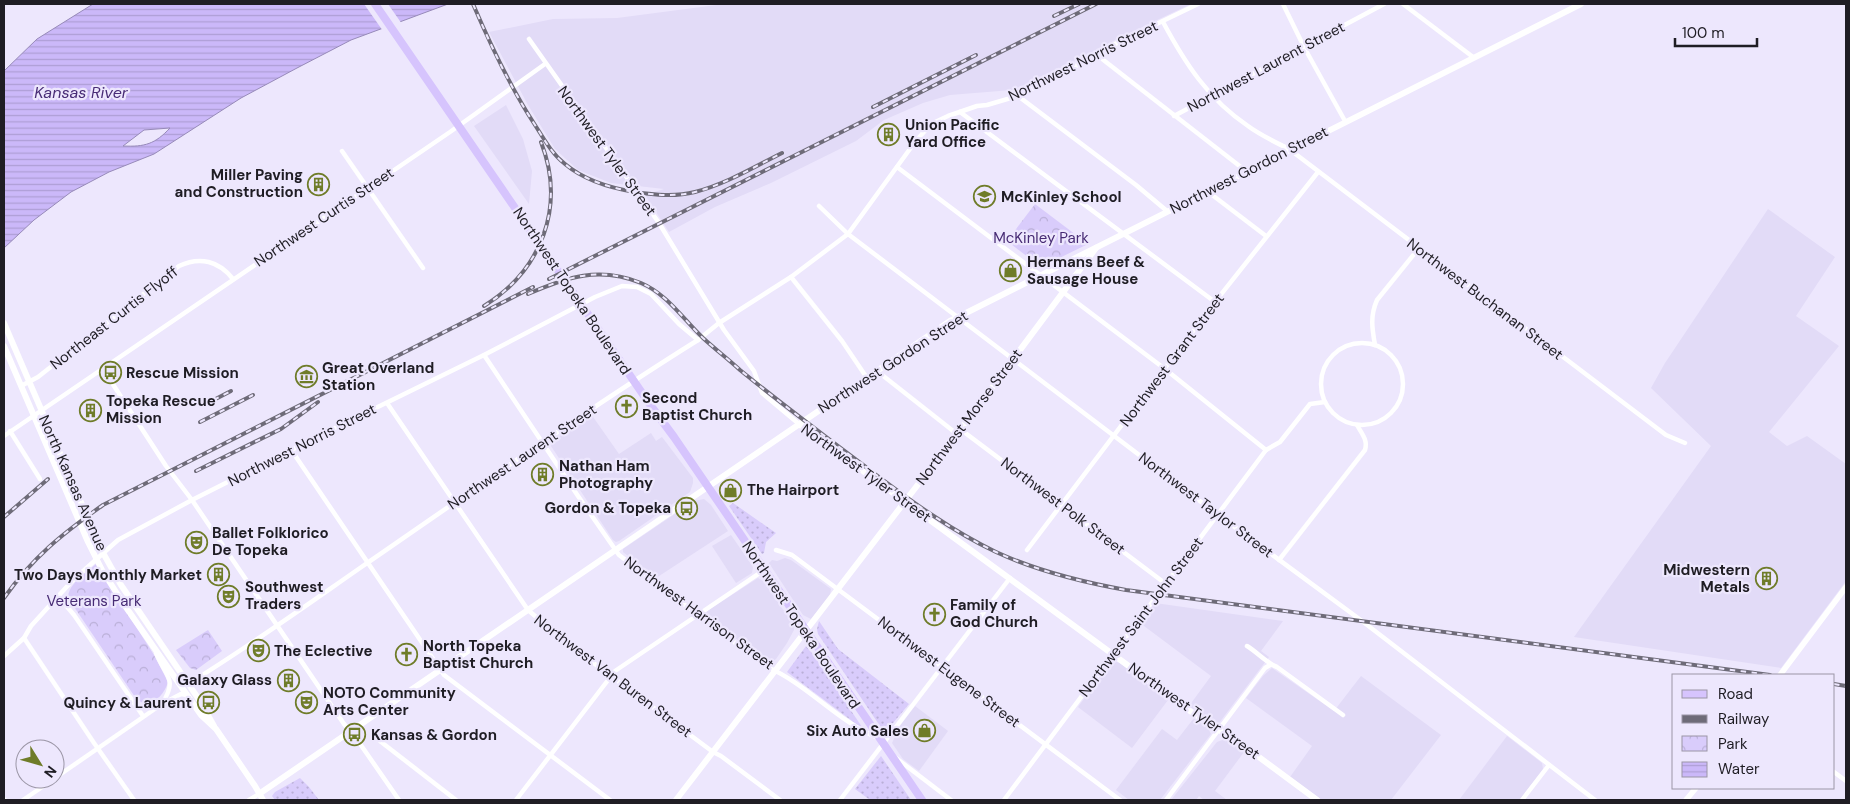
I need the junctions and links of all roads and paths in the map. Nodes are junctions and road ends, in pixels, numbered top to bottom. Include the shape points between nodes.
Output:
1 (375, 4) edge
2 (1198, 4) edge
3 (1283, 4) edge
4 (1384, 4) edge
5 (1403, 4) edge
6 (1581, 4) edge
7 (1163, 22) junction
8 (528, 39) dead end
9 (1304, 47) junction
10 (1097, 55) junction
11 (1473, 57) junction
12 (545, 64) junction
13 (1018, 96) junction
14 (1210, 96) junction
15 (960, 112) junction
16 (1174, 116) junction
17 (1345, 121) junction
18 (1289, 149) junction
19 (342, 151) dead end
20 (897, 167) junction
21 (1246, 171) junction
22 (1318, 172) junction
23 (367, 188) junction
24 (1207, 191) junction
25 (819, 206) dead end
26 (1167, 211) junction
27 (1123, 233) junction
28 (848, 234) junction
29 (1266, 236) junction
30 (1096, 247) junction
31 (1419, 248) junction
32 (423, 268) dead end
33 (1041, 275) junction
34 (790, 277) junction
35 (233, 279) junction
36 (1063, 292) junction
37 (1215, 302) junction
38 (957, 317) junction
39 (4, 323) edge
40 (719, 323) junction
41 (698, 340) junction
42 (1375, 345) junction
43 (4, 346) edge
44 (484, 355) junction
45 (1013, 359) junction
46 (103, 369) junction
47 (1165, 369) junction
48 (877, 371) junction
49 (867, 378) junction
50 (29, 382) junction
51 (21, 386) junction
52 (1325, 402) junction
53 (387, 403) junction
54 (799, 424) junction
55 (1357, 425) junction
56 (10, 431) junction
57 (959, 431) junction
58 (4, 436) edge
59 (1115, 436) junction
60 (543, 442) junction
61 (1685, 444) dead end
62 (1266, 450) junction
63 (292, 451) junction
64 (40, 480) dead end
65 (707, 486) junction
66 (192, 500) junction
67 (905, 502) junction
68 (455, 503) junction
69 (1062, 506) junction
70 (1217, 514) junction
71 (616, 549) junction
72 (776, 550) dead end
73 (1027, 550) dead end
74 (1279, 560) junction
75 (367, 564) junction
76 (764, 570) junction
77 (1010, 578) junction
78 (1166, 584) junction
79 (1846, 587) edge
80 (839, 589) junction
81 (58, 596) junction
82 (528, 610) junction
83 (698, 614) junction
84 (277, 626) junction
85 (806, 631) junction
86 (24, 638) junction
87 (150, 643) junction
88 (1247, 646) dead end
89 (1113, 654) junction
90 (4, 656) edge
91 (1270, 665) junction
92 (941, 667) junction
93 (440, 670) junction
94 (775, 670) junction
95 (1781, 674) edge
96 (611, 676) junction
97 (188, 684) junction
98 (187, 694) junction
99 (162, 704) junction
100 (1344, 715) dead end
101 (143, 716) junction
102 (216, 729) junction
103 (1219, 731) junction
104 (351, 732) junction
105 (376, 738) dead end
106 (881, 741) junction
107 (1046, 744) junction
108 (98, 749) junction
109 (713, 752) junction
110 (889, 753) junction
111 (550, 755) junction
112 (1549, 765) junction
113 (65, 772) edge
114 (1835, 773) edge
115 (1846, 781) edge
116 (39, 789) edge
117 (1695, 789) edge
118 (259, 794) junction
119 (23, 800) edge
120 (134, 800) edge
121 (249, 800) edge
122 (263, 800) edge
123 (399, 800) edge
124 (456, 800) edge
125 (516, 800) edge
126 (610, 800) edge
127 (676, 800) edge
128 (780, 800) edge
129 (840, 800) edge
130 (922, 800) edge
131 (951, 800) edge
132 (1004, 800) edge
133 (1120, 800) edge
134 (1166, 800) edge
135 (1317, 800) edge
136 (1522, 800) edge
137 (1595, 800) edge
138 (1686, 800) edge

1 - 65 main road, Northwest Topeka Boulevard
2 - 7 street, Northwest Norris Street
3 - 9 street
4 - 9 street, Northwest Laurent Street
5 - 11 street
6 - 11 main road, Northwest Gordon Street
7 - 10 street, Northwest Norris Street
7 - 14 street, Northwest Buchanan Street via 1182,58
8 - 12 street, Northwest Tyler Street
9 - 14 street, Northwest Laurent Street
9 - 17 street
10 - 13 street, Northwest Norris Street
10 - 16 street
11 - 17 main road, Northwest Gordon Street
12 - 23 street, Northwest Curtis Street
12 - 40 street, Northwest Tyler Street via 659,223
13 - 15 street, Northwest Norris Street
13 - 26 street
14 - 16 street, Northwest Laurent Street
14 - 18 street, Northwest Buchanan Street via 1248,126
15 - 20 street, Northwest Norris Street via 931,124
15 - 27 street
16 - 21 street
17 - 18 main road, Northwest Gordon Street
18 - 21 main road, Northwest Gordon Street
18 - 22 street, Northwest Buchanan Street
19 - 23 street
20 - 28 street, Northwest Laurent Street
20 - 33 street
21 - 24 main road, Northwest Gordon Street
22 - 29 street, Northwest Grant Street
22 - 31 street, Northwest Buchanan Street
23 - 32 street
23 - 35 street, Northwest Curtis Street
24 - 26 main road, Northwest Gordon Street
24 - 29 street
25 - 28 street, Northwest Taylor Street
26 - 27 main road, Northwest Gordon Street
27 - 30 main road, Northwest Gordon Street
27 - 37 street
28 - 34 street, Northwest Laurent Street
28 - 38 street, Northwest Taylor Street
29 - 37 street, Northwest Grant Street
30 - 33 main road, Northwest Gordon Street
30 - 36 main road, Northwest Morse Street
31 - 42 street via 1377,300 1372,322
31 - 61 street, Northwest Buchanan Street via 1658,430
33 - 36 street
33 - 38 main road, Northwest Gordon Street
34 - 40 street, Northwest Laurent Street
34 - 49 street via 842,341
35 - 46 street, Northwest Curtis Street
35 - 50 street, Northeast Curtis Flyoff via 224,269 210,262 197,261 179,266
36 - 45 main road, Northwest Morse Street
36 - 47 street
37 - 47 street, Northwest Grant Street
38 - 45 street, Northwest Taylor Street
38 - 48 main road, Northwest Gordon Street
39 - 50 main road, North Kansas Avenue
40 - 41 street, Northwest Laurent Street
40 - 54 street, Northwest Tyler Street via 751,366 762,393
41 - 44 street, Northwest Norris Street via 651,294 637,287 622,286
41 - 60 street, Northwest Laurent Street
42 - 52 street via 1351,344 1332,357 1321,378
42 - 55 street via 1398,363 1403,376 1402,397 1396,409 1385,419
43 - 51 main road, North Kansas Avenue
44 - 53 street, Northwest Norris Street
44 - 60 street, Northwest Harrison Street
45 - 57 main road, Northwest Morse Street
45 - 59 street, Northwest Taylor Street
46 - 56 street, Northwest Curtis Street
46 - 66 street
47 - 59 street, Northwest Grant Street
47 - 62 street
48 - 49 main road, Northwest Gordon Street
48 - 57 street, Northwest Polk Street
49 - 54 main road, Northwest Gordon Street
50 - 51 street, Northeast Curtis Flyoff
50 - 97 main road, North Kansas Avenue via 102,552
51 - 87 main road, North Kansas Avenue via 102,570
52 - 55 street via 1340,419
52 - 62 street, Northwest Saint John Street via 1310,404 1280,442
53 - 63 street, Northwest Norris Street
53 - 68 street, Northwest Van Buren Street
54 - 65 main road, Northwest Gordon Street
54 - 67 main road, Northwest Tyler Street
55 - 74 street via 1366,440 1365,450
56 - 58 street, Northwest Curtis Street
56 - 64 street
57 - 67 main road, Northwest Morse Street
57 - 69 street, Northwest Polk Street
59 - 69 street, Northwest Grant Street
59 - 70 street, Northwest Taylor Street
60 - 68 street, Northwest Laurent Street
60 - 71 street, Northwest Harrison Street
62 - 70 street, Northwest Saint John Street
63 - 66 street, Northwest Norris Street
63 - 75 street
65 - 71 main road, Northwest Gordon Street
65 - 76 main road, Northwest Topeka Boulevard
66 - 81 street, Northwest Norris Street via 118,540
66 - 84 street
67 - 77 main road, Northwest Tyler Street
67 - 80 main road, Northwest Morse Street
68 - 75 street, Northwest Laurent Street
68 - 82 street, Northwest Van Buren Street
69 - 73 street, Northwest Grant Street
69 - 78 street, Northwest Polk Street
70 - 74 street, Northwest Taylor Street
70 - 78 street, Northwest Saint John Street
71 - 82 main road, Northwest Gordon Street
71 - 83 street, Northwest Harrison Street via 619,555
72 - 80 street, Northwest Eugene Street via 792,554
74 - 112 street, Northwest Taylor Street
75 - 84 street, Northwest Laurent Street
75 - 93 street
76 - 83 street
76 - 85 main road, Northwest Topeka Boulevard
77 - 89 main road, Northwest Tyler Street
77 - 92 street
78 - 89 street, Northwest Saint John Street
79 - 95 street
80 - 85 main road, Northwest Morse Street
80 - 92 street, Northwest Eugene Street
81 - 86 street, Northwest Norris Street
81 - 101 street
82 - 93 main road, Northwest Gordon Street
82 - 96 street, Northwest Van Buren Street
83 - 94 street, Northwest Harrison Street
83 - 96 street
84 - 97 street, Northwest Laurent Street
84 - 104 street
85 - 94 main road, Northwest Morse Street
85 - 106 main road, Northwest Topeka Boulevard
86 - 90 street, Northwest Norris Street
86 - 108 street
87 - 98 main road, North Kansas Avenue
87 - 99 street via 171,682
88 - 91 street
89 - 103 main road, Northwest Tyler Street
89 - 107 street, Northwest Saint John Street
91 - 100 street
91 - 103 street
92 - 106 street
92 - 107 street, Northwest Eugene Street
93 - 104 main road, Northwest Gordon Street
93 - 111 street
94 - 106 street, Northwest Harrison Street
94 - 109 main road, Northwest Morse Street
96 - 109 street, Northwest Van Buren Street
96 - 111 street
97 - 102 main road, North Kansas Avenue
98 - 99 street via 180,694
98 - 102 main road, North Kansas Avenue via 201,715
99 - 101 street
101 - 108 street
102 - 118 main road
103 - 134 street
103 - 135 main road, Northwest Tyler Street
104 - 118 main road, Northwest Gordon Street
104 - 123 street
105 - 124 street
106 - 110 main road, Northwest Topeka Boulevard
106 - 129 street
107 - 132 street, Northwest Saint John Street
107 - 133 street, Northwest Eugene Street
108 - 113 street
108 - 120 street
109 - 127 main road, Northwest Morse Street
109 - 128 street, Northwest Van Buren Street
110 - 130 main road, Northwest Topeka Boulevard
110 - 131 street
111 - 125 street
111 - 126 street
112 - 136 street
112 - 137 street, Northwest Taylor Street
114 - 115 street
116 - 119 street
117 - 138 street
118 - 121 street
118 - 122 main road

